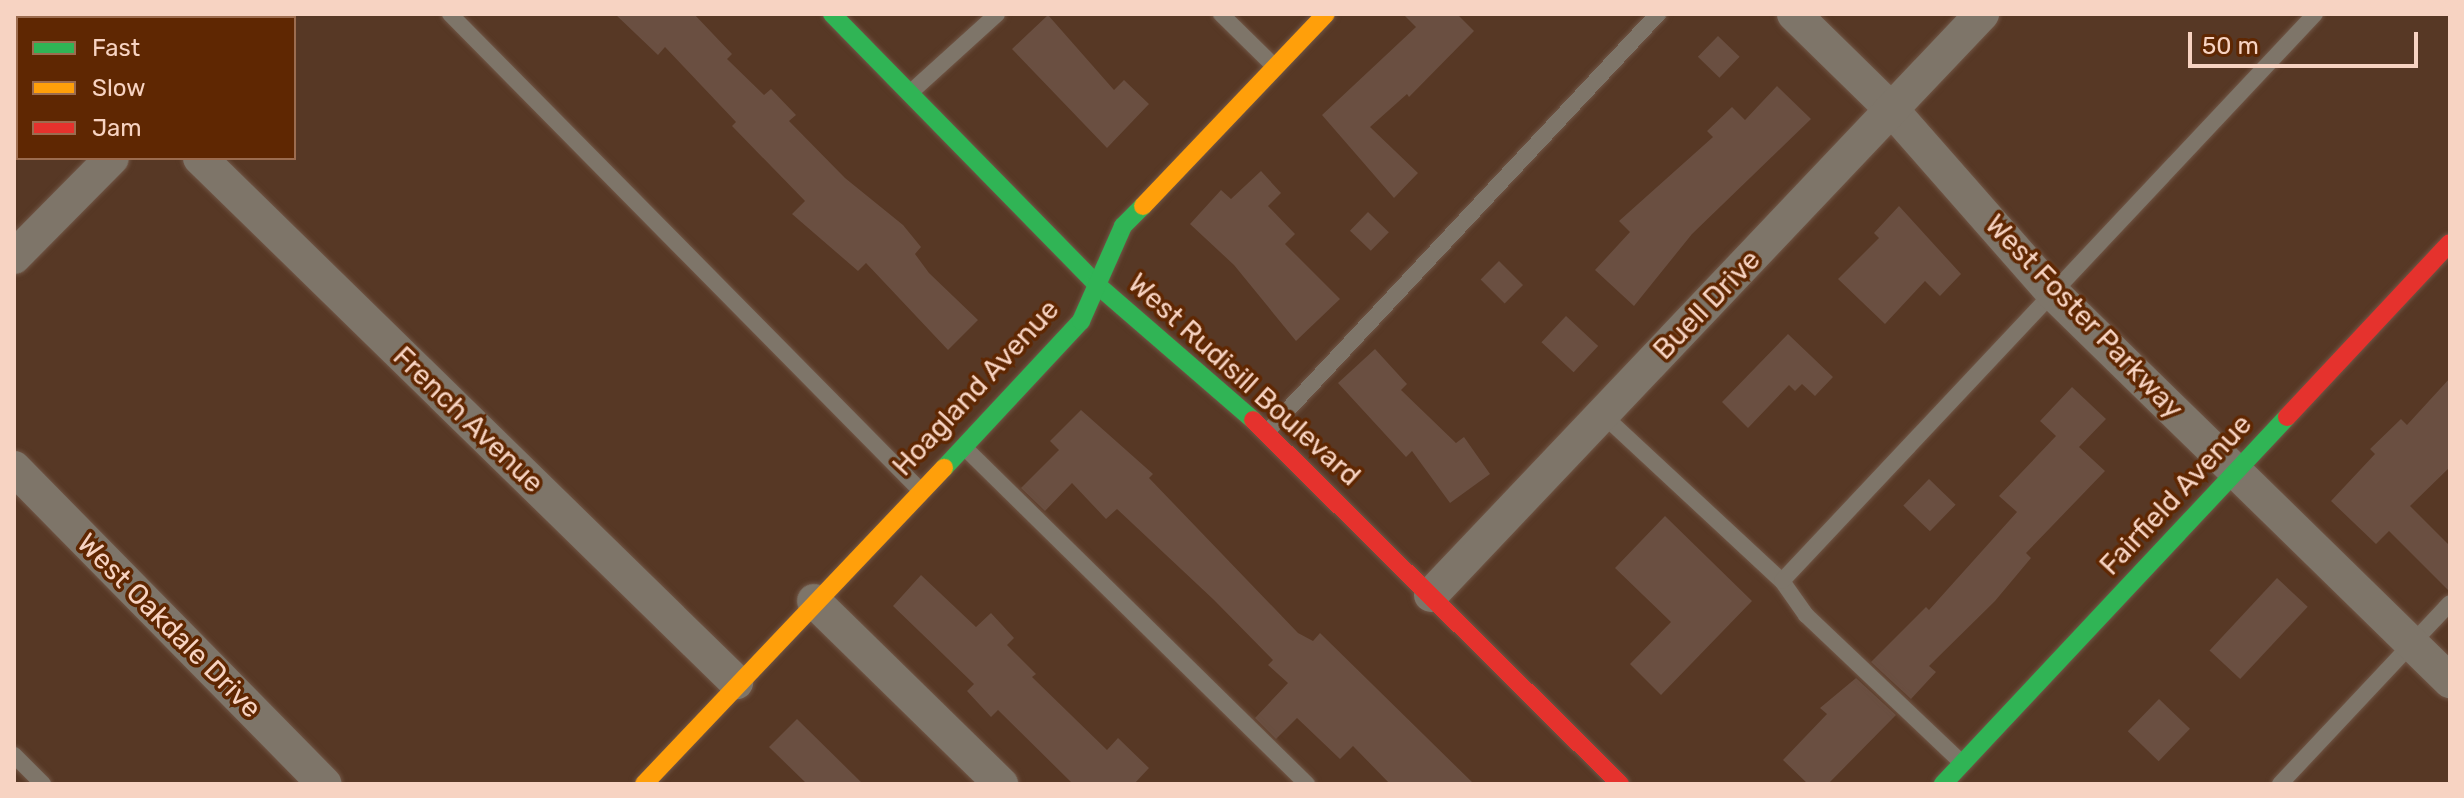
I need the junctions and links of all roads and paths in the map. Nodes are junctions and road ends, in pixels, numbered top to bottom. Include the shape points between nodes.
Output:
1 (450, 14) edge
2 (832, 14) edge
3 (997, 14) edge
4 (1221, 14) edge
5 (1326, 14) edge
6 (1658, 14) edge
7 (1794, 14) edge
8 (1982, 14) edge
9 (2315, 14) edge
10 (1276, 68) junction
11 (910, 93) junction
12 (1892, 110) junction
13 (110, 160) edge
14 (202, 160) edge
15 (2450, 243) edge
16 (14, 257) edge
17 (1095, 283) junction
18 (2052, 292) junction
19 (1602, 414) junction
20 (1267, 432) junction
21 (963, 445) junction
22 (14, 468) edge
23 (2238, 471) junction
24 (920, 490) junction
25 (1782, 581) junction
26 (1431, 595) junction
27 (814, 601) junction
28 (2450, 603) edge
29 (2412, 643) junction
30 (2450, 681) edge
31 (736, 682) junction
32 (14, 755) edge
33 (1962, 763) junction
34 (658, 779) edge
35 (1608, 780) edge
36 (43, 784) edge
37 (325, 784) edge
38 (1001, 784) edge
39 (1307, 784) edge
40 (1943, 784) edge
41 (2280, 784) edge

1 - 24 lane
2 - 11 street, West Rudisill Boulevard
3 - 11 lane
4 - 10 lane
5 - 10 street, Hoagland Avenue
6 - 20 lane
7 - 12 street, West Foster Parkway
8 - 12 street, Buell Drive
9 - 18 lane
10 - 17 street, Hoagland Avenue via 1123,226
11 - 17 street, West Rudisill Boulevard
12 - 18 street, West Foster Parkway
12 - 19 street, Buell Drive
13 - 16 street
14 - 31 street, French Avenue
15 - 23 street, Fairfield Avenue
17 - 20 street, West Rudisill Boulevard
17 - 21 street, Hoagland Avenue via 1081,321
18 - 23 street, West Foster Parkway
18 - 25 lane
19 - 25 lane
19 - 26 street, Buell Drive
20 - 26 street, West Rudisill Boulevard
21 - 24 street, Hoagland Avenue
21 - 39 lane
22 - 37 street, West Oakdale Drive
23 - 29 street, West Foster Parkway
23 - 33 street, Fairfield Avenue
24 - 27 street, Hoagland Avenue
25 - 33 lane via 1806,615
26 - 35 street, West Rudisill Boulevard
27 - 31 street, Hoagland Avenue
27 - 38 street
28 - 29 lane
29 - 30 street, West Foster Parkway
29 - 41 lane
31 - 34 street, Hoagland Avenue
32 - 36 lane
33 - 40 street, Fairfield Avenue

